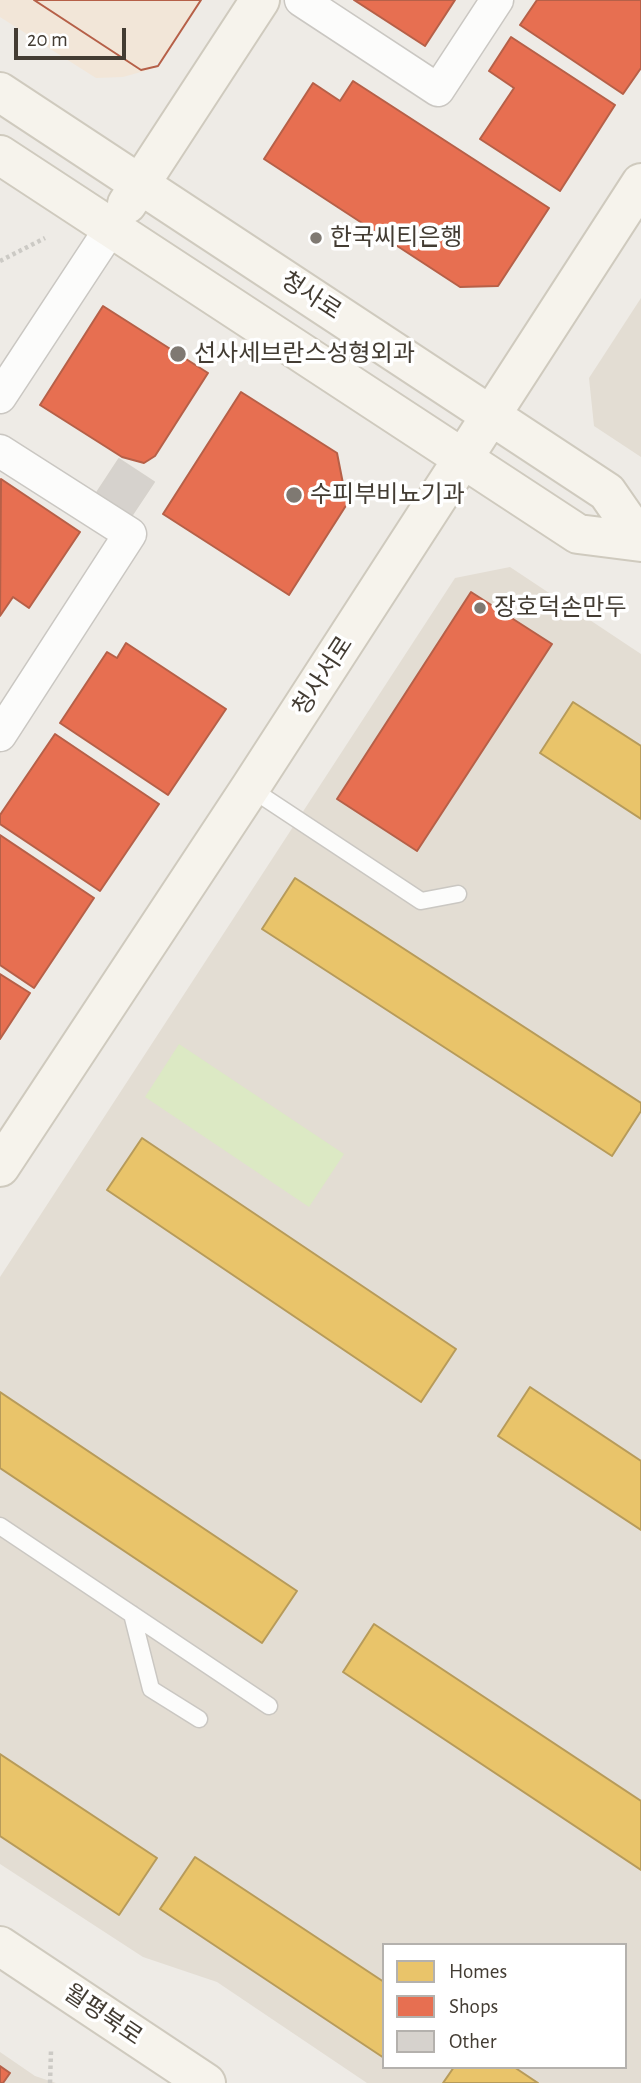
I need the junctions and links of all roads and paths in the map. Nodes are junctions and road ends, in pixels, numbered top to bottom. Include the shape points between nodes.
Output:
1 (260, 0) edge
2 (302, 0) edge
3 (497, 0) edge
4 (0, 92) edge
5 (0, 155) edge
6 (641, 183) edge
7 (140, 184) junction
8 (111, 228) junction
9 (46, 238) dead end
10 (0, 261) edge
11 (0, 397) edge
12 (491, 415) junction
13 (0, 451) edge
14 (463, 458) junction
15 (641, 541) edge
16 (0, 735) edge
17 (250, 788) junction
18 (458, 894) dead end
19 (4, 1152) edge
20 (0, 1526) edge
21 (132, 1614) junction
22 (269, 1706) dead end
23 (199, 1720) dead end
24 (0, 1946) edge
25 (51, 2050) dead end
26 (50, 2083) edge
27 (206, 2083) edge

1 - 7 street
2 - 3 street via 438,90
4 - 7 street, 청사로
5 - 8 street, 청사로
6 - 12 street, 청사서로
7 - 8 street
7 - 12 street, 청사로
8 - 11 street
8 - 14 street, 청사로
9 - 10 path
12 - 14 street, 청사서로
12 - 15 street, 청사로 via 607,492
13 - 16 street via 130,534
14 - 15 street, 청사로 via 579,534
14 - 17 street, 청사서로
17 - 18 lane via 421,901
17 - 19 street, 청사서로
20 - 21 lane
21 - 22 lane
21 - 23 lane via 151,1689
24 - 27 street, 월평북로
25 - 26 path

